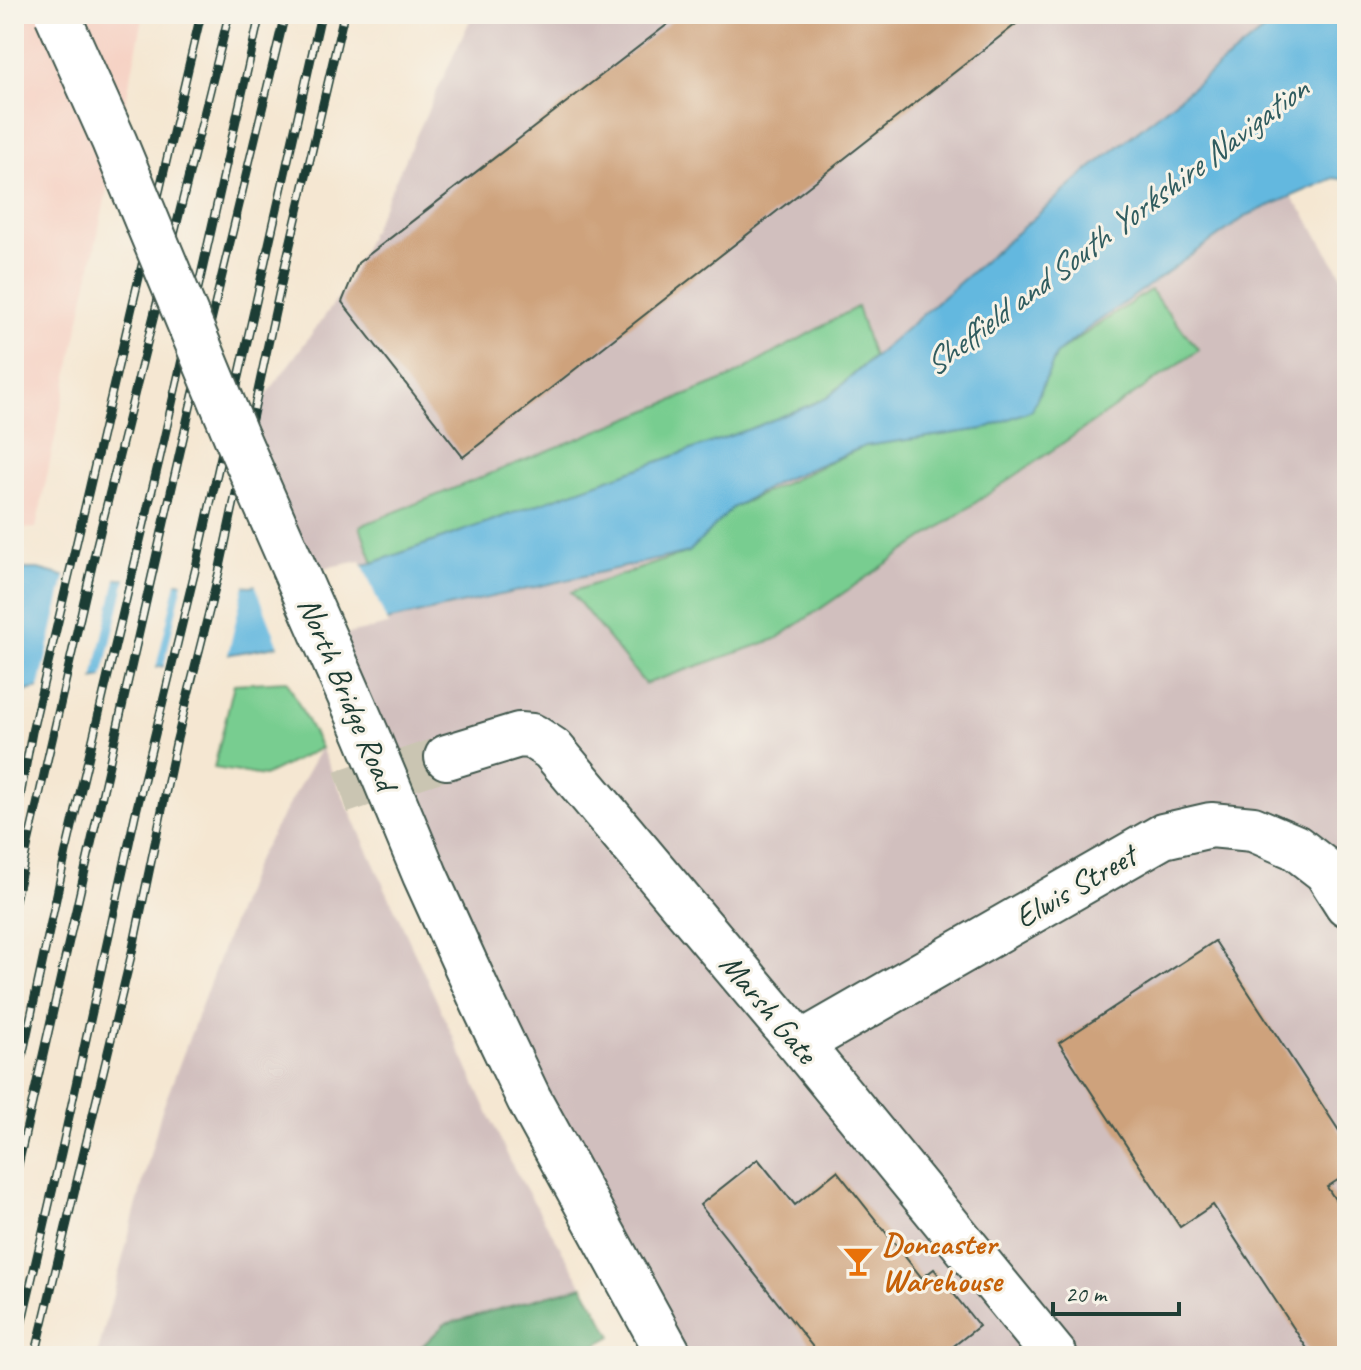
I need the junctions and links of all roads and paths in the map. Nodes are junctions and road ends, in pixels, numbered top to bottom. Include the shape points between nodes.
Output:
1 (57, 14) edge
2 (80, 14) edge
3 (447, 757) tunnel mouth
4 (1347, 904) edge
5 (800, 1044) junction
6 (670, 1356) edge
7 (691, 1356) edge
8 (1055, 1356) edge

1 - 6 street, North Bridge Road, bridge via 471,976 529,1099
2 - 7 street, North Bridge Road via 434,850 541,1080
3 - 5 street, Marsh Gate via 519,735 532,736 552,749
4 - 5 street, Elwis Street via 1326,871 1295,847 1253,829 1211,825 1163,836
5 - 8 street, Marsh Gate

